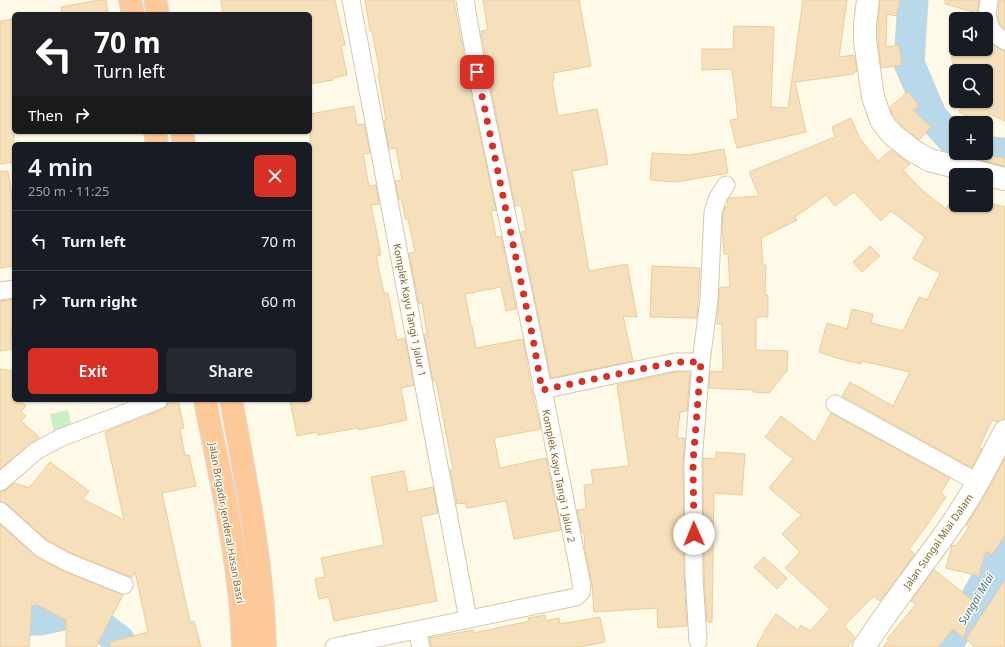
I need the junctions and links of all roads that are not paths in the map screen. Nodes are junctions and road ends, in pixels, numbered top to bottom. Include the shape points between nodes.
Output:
1 (130, 0) edge
2 (156, 0) edge
3 (351, 0) edge
4 (465, 0) edge
5 (868, 0) edge
6 (989, 0) edge
7 (132, 12) edge
8 (158, 12) edge
9 (1005, 41) edge
10 (1005, 179) edge
11 (726, 185) dead end
12 (12, 289) edge
13 (0, 291) edge
14 (701, 362) junction
15 (542, 390) junction
16 (154, 402) edge
17 (205, 402) edge
18 (231, 402) edge
19 (835, 404) dead end
20 (1005, 431) edge
21 (0, 482) edge
22 (979, 482) junction
23 (0, 511) edge
24 (254, 529) junction
25 (231, 533) junction
26 (124, 585) dead end
27 (468, 619) junction
28 (417, 630) junction
29 (698, 640) dead end
30 (243, 647) edge
31 (265, 647) edge
32 (334, 647) edge
33 (421, 647) edge
34 (864, 647) edge

1 - 7 highway
2 - 8 highway
3 - 27 street, Komplek Kayu Tangi 1 Jalur 1
4 - 15 street, Komplek Kayu Tangi 1 Jalur 2 via 480,87
5 - 10 street via 865,41 873,97 886,128 912,150 929,160
6 - 9 street via 989,24 995,36
11 - 14 street via 718,197 713,212 709,300
12 - 13 street
14 - 15 street via 675,362
14 - 29 street via 693,462 694,576
15 - 27 street, Komplek Kayu Tangi 1 Jalur 2 via 582,586 581,592 576,597
16 - 21 street via 60,438 36,451
17 - 25 highway, Jalan Brigadir Jenderal Hasan Basri
18 - 24 highway
19 - 22 street
20 - 22 street, Jalan Sungai Miai Dalam
22 - 34 street, Jalan Sungai Miai Dalam via 950,528
23 - 26 street via 41,548 67,562
24 - 25 highway
24 - 31 highway via 263,592
25 - 30 highway, Jalan Brigadir Jenderal Hasan Basri via 239,582
27 - 28 street
28 - 32 street
28 - 33 street

